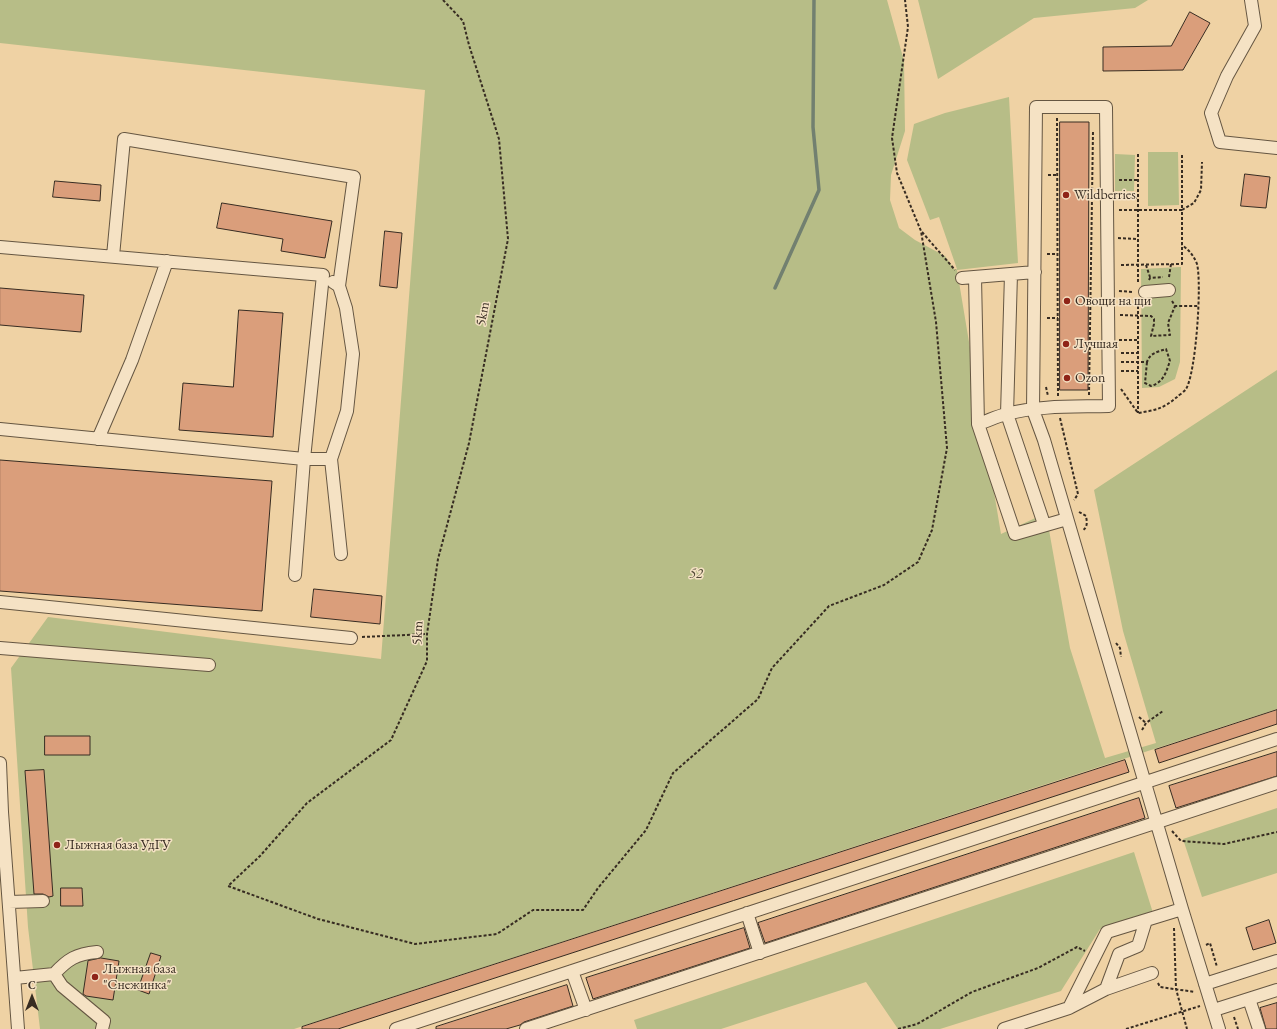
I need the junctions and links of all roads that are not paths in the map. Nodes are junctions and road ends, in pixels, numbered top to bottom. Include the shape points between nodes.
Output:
1 (1251, 0) edge
2 (1277, 148) edge
3 (0, 247) edge
4 (113, 256) junction
5 (168, 261) junction
6 (1035, 272) junction
7 (1011, 274) junction
8 (323, 275) junction
9 (975, 277) junction
10 (962, 278) road end
11 (339, 286) junction
12 (1169, 290) dead end
13 (1145, 292) dead end
14 (1033, 410) junction
15 (1007, 414) junction
16 (978, 424) junction
17 (0, 429) edge
18 (98, 439) junction
19 (304, 459) junction
20 (331, 459) junction
21 (1067, 519) junction
22 (1044, 524) junction
23 (342, 554) dead end
24 (295, 575) dead end
25 (0, 602) edge
26 (351, 638) road end
27 (0, 648) edge
28 (210, 665) dead end
29 (1277, 739) edge
30 (0, 763) edge
31 (1145, 782) junction
32 (1277, 783) edge
33 (1, 812) edge
34 (1160, 821) junction
35 (43, 901) dead end
36 (9, 902) junction
37 (1182, 909) junction
38 (747, 913) junction
39 (1146, 920) junction
40 (97, 952) dead end
41 (760, 953) junction
42 (1277, 961) edge
43 (572, 971) junction
44 (1152, 973) road end
45 (54, 974) junction
46 (15, 978) junction
47 (1106, 989) junction
48 (1277, 990) edge
49 (1210, 998) junction
50 (1249, 999) junction
51 (1069, 1008) junction
52 (586, 1010) junction
53 (18, 1029) edge
54 (102, 1029) edge
55 (396, 1029) edge
56 (526, 1029) edge
57 (1004, 1029) edge
58 (1219, 1029) edge
59 (1259, 1029) edge

1 - 2 street via 1255,26 1227,76 1211,114 1220,142
3 - 4 street
4 - 5 street
4 - 11 street via 124,138 354,177
5 - 8 street
5 - 18 street via 132,360
6 - 7 street
6 - 14 street
6 - 14 street via 1036,107 1106,108 1109,406
7 - 9 street
7 - 15 street
8 - 11 street
8 - 19 street
9 - 10 street
9 - 16 street
11 - 20 street via 346,308 353,354 348,411
12 - 13 street
14 - 15 street
14 - 21 street
15 - 16 street
15 - 22 street
16 - 22 street via 1015,534
17 - 18 street
18 - 19 street
19 - 20 street
19 - 24 street
20 - 23 street
21 - 22 street
21 - 31 street
25 - 26 street
27 - 28 street
29 - 31 street
30 - 33 street
31 - 34 street
31 - 38 street
32 - 34 street
33 - 36 street
34 - 37 street
34 - 41 street
35 - 36 street
36 - 46 street
37 - 39 street
37 - 49 street
38 - 41 street
38 - 43 street
39 - 47 street via 1138,946 1120,954
39 - 51 street via 1107,932
40 - 45 street via 84,953 66,961
41 - 52 street
42 - 49 street
43 - 52 street
43 - 55 street
44 - 47 street
45 - 46 street
45 - 54 street via 62,986 104,1021
46 - 53 street
47 - 51 street
48 - 50 street
49 - 50 street
49 - 58 street
50 - 59 street
51 - 57 street
52 - 56 street

